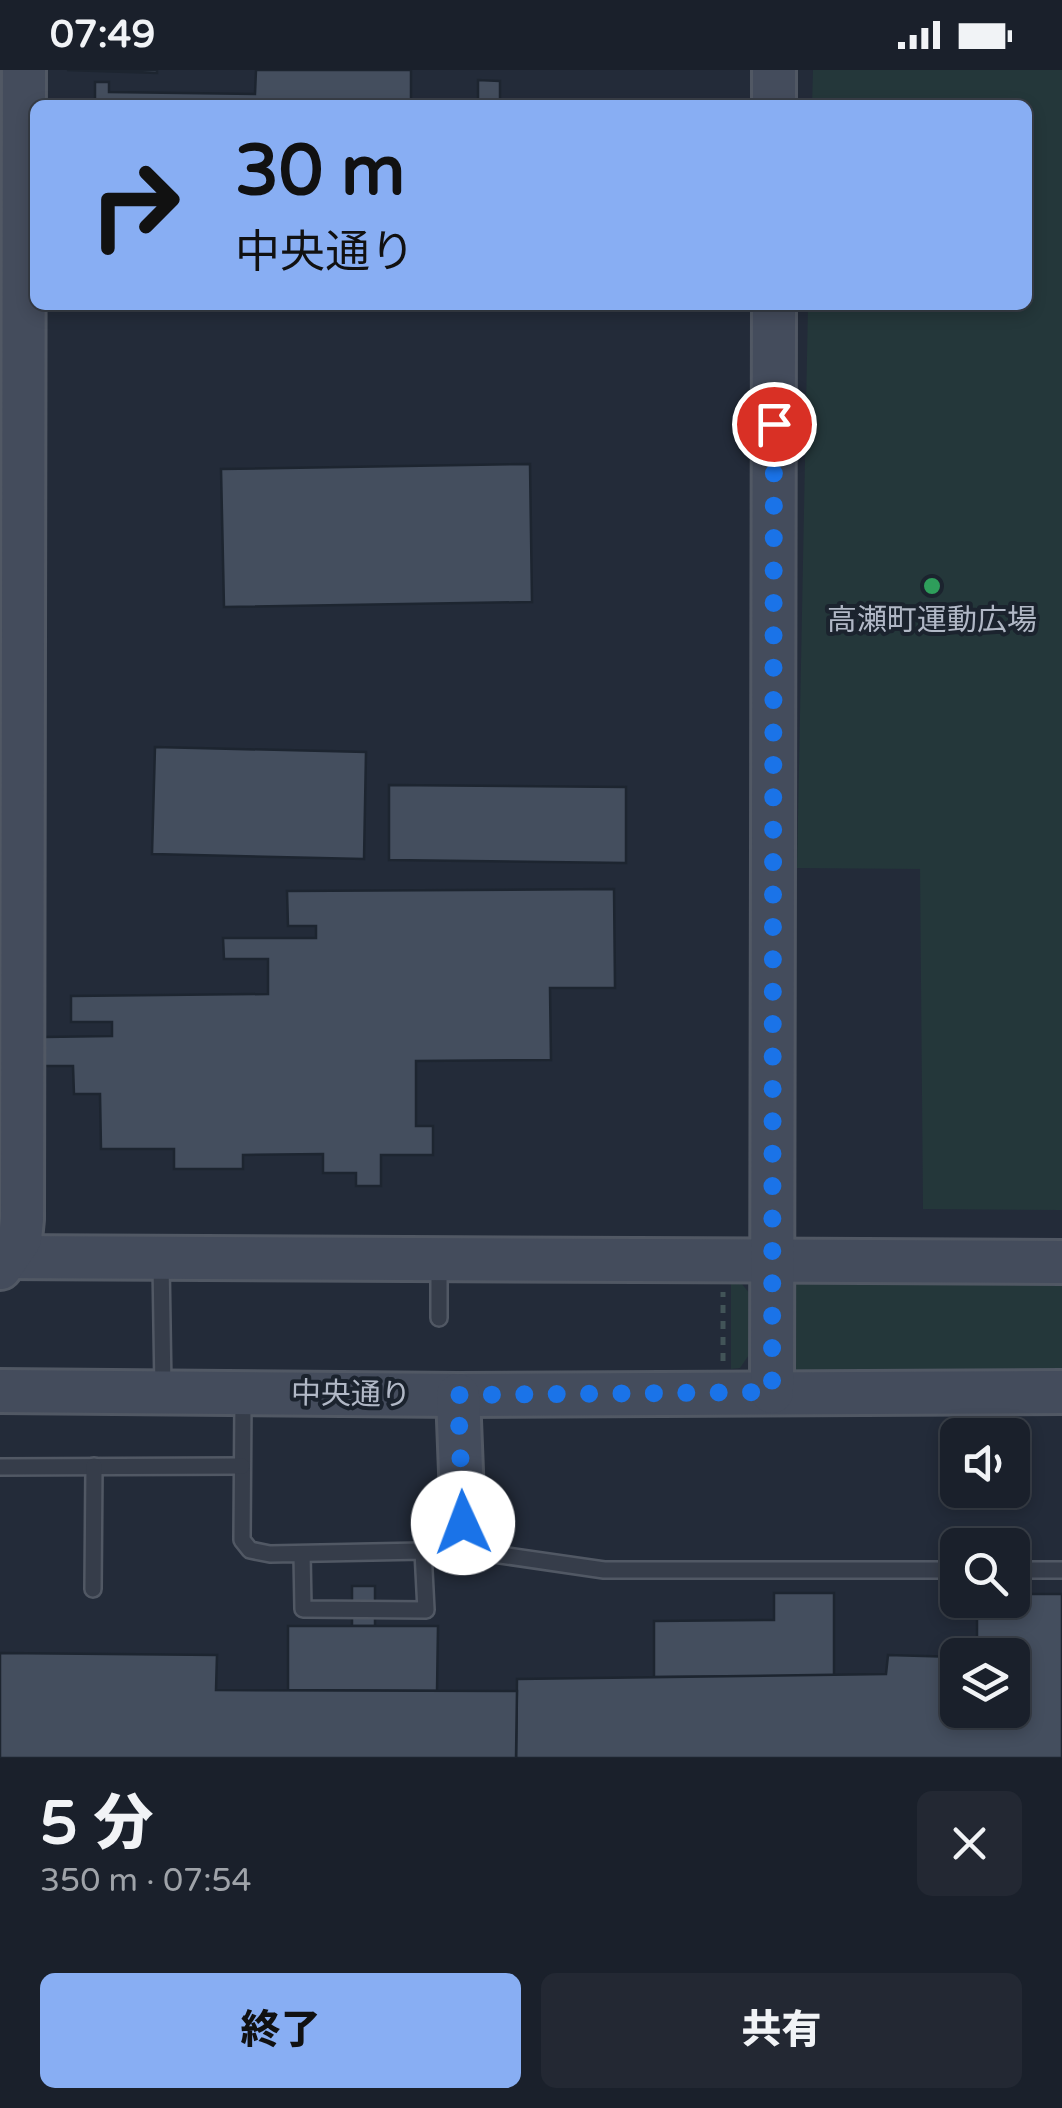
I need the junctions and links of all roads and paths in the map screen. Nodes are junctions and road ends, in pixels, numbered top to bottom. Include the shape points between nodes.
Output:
1 (24, 70) edge
2 (774, 70) edge
3 (774, 100) edge
4 (774, 310) edge
5 (162, 1258) junction
6 (438, 1260) junction
7 (3, 1261) edge
8 (772, 1262) junction
9 (1062, 1262) edge
10 (723, 1282) dead end
11 (439, 1318) dead end
12 (723, 1374) dead end
13 (0, 1392) edge
14 (772, 1392) junction
15 (1062, 1392) edge
16 (162, 1393) junction
17 (243, 1393) junction
18 (458, 1395) junction
19 (94, 1466) junction
20 (242, 1466) junction
21 (0, 1467) edge
22 (463, 1523) joint
23 (302, 1554) junction
24 (940, 1570) edge
25 (1030, 1570) edge
26 (1062, 1570) edge
27 (92, 1589) dead end

1 - 7 street via 22,1219 20,1239
2 - 3 street
4 - 8 street
5 - 6 street
5 - 7 street
5 - 16 lane
6 - 8 street
6 - 11 lane
8 - 9 street
8 - 14 street
10 - 12 path
13 - 16 street, 中央通り
14 - 15 street, 中央通り
14 - 18 street, 中央通り
16 - 17 street, 中央通り
17 - 18 street, 中央通り
17 - 20 lane
18 - 22 street
19 - 20 lane
19 - 21 lane
19 - 27 lane
20 - 23 lane via 246,1546
22 - 24 lane via 494,1554 604,1570
23 - 23 lane via 424,1552 426,1610 303,1609
25 - 26 lane

